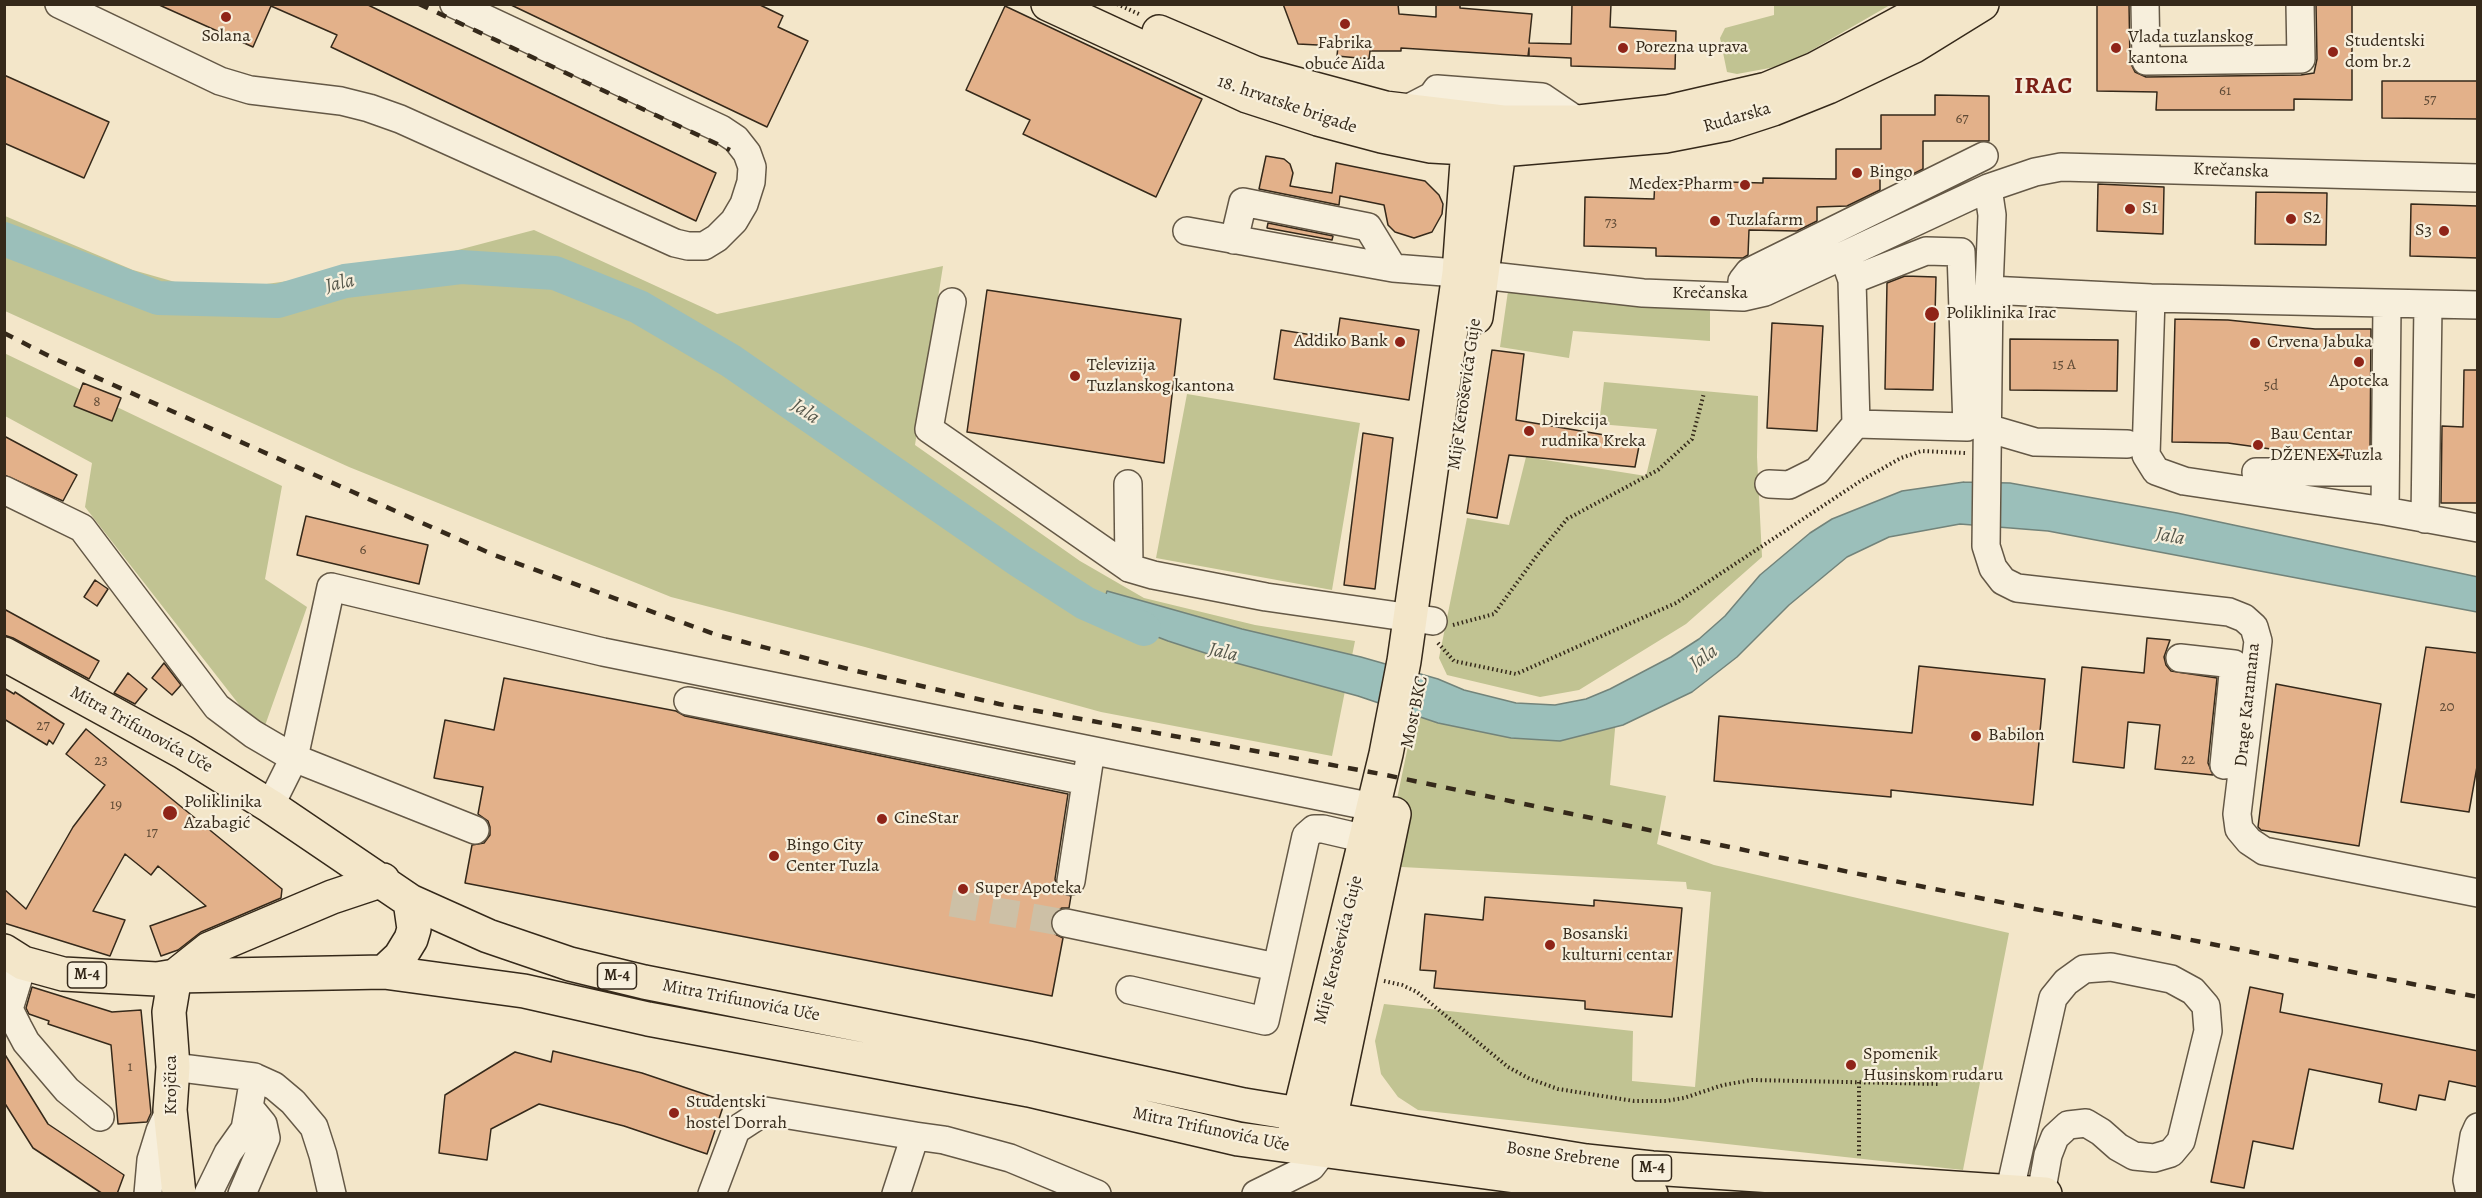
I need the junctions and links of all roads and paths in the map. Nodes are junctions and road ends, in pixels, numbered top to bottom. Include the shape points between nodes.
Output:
1 (60, 4) edge
2 (454, 4) edge
3 (1048, 4) edge
4 (1097, 4) edge
5 (1935, 4) edge
6 (1982, 4) edge
7 (2145, 4) edge
8 (2300, 4) edge
9 (1403, 111) junction
10 (1579, 122) junction
11 (1469, 134) junction
12 (1502, 136) junction
13 (1984, 156) dead end
14 (2478, 178) edge
15 (1988, 188) junction
16 (1187, 231) dead end
17 (1234, 240) junction
18 (1393, 268) junction
19 (1848, 268) junction
20 (1471, 274) junction
21 (1742, 281) dead end
22 (1989, 290) junction
23 (2151, 298) junction
24 (952, 302) dead end
25 (2386, 304) junction
26 (2428, 305) junction
27 (2478, 305) edge
28 (1704, 393) dead end
29 (1856, 424) junction
30 (2127, 444) dead end
31 (1987, 454) junction
32 (2256, 472) dead end
33 (2385, 472) junction
34 (1128, 483) dead end
35 (1769, 484) dead end
36 (4, 490) edge
37 (2385, 511) junction
38 (2425, 519) junction
39 (2478, 528) edge
40 (1129, 568) junction
41 (1426, 639) junction
42 (4, 654) edge
43 (2180, 658) dead end
44 (688, 701) dead end
45 (1091, 750) junction
46 (1396, 757) junction
47 (294, 758) junction
48 (1086, 781) junction
49 (270, 806) junction
50 (1373, 807) junction
51 (2237, 814) junction
52 (475, 830) dead end
53 (1366, 839) junction
54 (383, 880) junction
55 (1071, 881) dead end
56 (2478, 893) edge
57 (410, 901) junction
58 (1066, 923) tunnel mouth
59 (14, 957) edge
60 (1276, 967) junction
61 (384, 972) junction
62 (175, 976) junction
63 (1374, 980) dead end
64 (1130, 990) dead end
65 (173, 1067) junction
66 (254, 1077) junction
67 (1859, 1082) junction
68 (1940, 1084) dead end
69 (249, 1107) junction
70 (170, 1110) junction
71 (100, 1117) dead end
72 (2478, 1127) edge
73 (1318, 1128) junction
74 (915, 1136) junction
75 (1291, 1147) junction
76 (1859, 1166) dead end
77 (1581, 1189) edge
78 (2009, 1192) edge
79 (1649, 1193) edge
80 (2042, 1193) edge
81 (148, 1194) edge
82 (179, 1194) edge
83 (208, 1194) edge
84 (242, 1194) edge
85 (332, 1194) edge
86 (712, 1194) edge
87 (896, 1194) edge
88 (1097, 1194) edge
89 (1250, 1194) edge
90 (1256, 1194) edge
91 (2469, 1194) edge

1 - 2 street via 220,81 250,90 341,101 400,119 675,243 704,246 734,221 747,193 752,167 736,140 721,129
3 - 11 main road, 18. hrvatske brigade via 1247,96 1318,119 1431,146
4 - 9 main road, 18. hrvatske brigade via 1255,73
5 - 10 main road, Rudarska via 1815,69 1767,89 1667,112
6 - 12 main road, Rudarska via 1914,46 1828,87 1727,124 1665,136
7 - 8 street via 2146,61 2301,59
9 - 10 street via 1432,96 1437,89 1542,97
9 - 11 main road, 18. hrvatske brigade
10 - 12 main road, Rudarska
11 - 12 main road, Rudarska
11 - 20 main road, Mije Keroševića Guje
12 - 20 main road, Mije Keroševića Guje
13 - 21 street via 1749,272
14 - 15 street, Krečanska via 2061,167
15 - 19 street, Krečanska
15 - 22 street via 1992,215
16 - 17 street, Krečanska
17 - 18 street, Krečanska
17 - 18 street via 1243,202 1368,227
18 - 20 street, Krečanska
19 - 20 street, Krečanska via 1743,297 1643,293
19 - 29 street
19 - 29 street via 1926,251 1961,252 1967,427
20 - 41 main road, Mije Keroševića Guje
22 - 23 street
22 - 31 street
23 - 25 street
23 - 37 street via 2146,455 2156,471 2184,481
24 - 40 street via 929,429
25 - 26 street
25 - 33 street
26 - 27 street
26 - 38 street
28 - 41 path via 1692,440 1658,470 1567,519 1494,614
29 - 35 street via 1817,471 1789,484
30 - 31 street via 2035,442
31 - 41 path via 1921,451 1901,458 1676,603 1516,674 1454,661
31 - 51 street, Drage Karamana via 1986,546 1993,568 2003,581 2017,588 2229,612 2254,627 2258,641
32 - 33 street
33 - 37 street
34 - 40 street
36 - 47 street via 82,528 218,707
37 - 38 street
38 - 39 street
40 - 41 street via 1266,597
41 - 46 main road, Most BKC
42 - 49 main road, Mitra Trifunovića Uče / M-4 via 183,752
43 - 51 street via 2234,664 2220,807
44 - 48 street
45 - 47 street via 603,651 332,587
45 - 48 street
45 - 50 street
46 - 50 main road, Mije Keroševića Guje
46 - 73 main road, Mije Keroševića Guje
47 - 49 street
47 - 52 street
48 - 55 street
49 - 54 main road, Mitra Trifunovića Uče / M-4
50 - 53 main road, Mije Keroševića Guje
51 - 56 street via 2239,829 2264,851
53 - 60 street via 1323,829 1314,829 1306,836
53 - 73 main road, Mije Keroševića Guje
54 - 57 main road, Mitra Trifunovića Uče / M-4
54 - 62 main road via 209,949
57 - 61 main road via 414,929 411,939
57 - 73 main road, Mitra Trifunovića Uče / M-4 via 488,936 580,967 1016,1056
58 - 60 street
59 - 62 main road, M-4 via 63,974 156,979
59 - 71 street via 9,1009 18,1027 67,1090
60 - 64 street via 1265,1021
61 - 62 main road, Mitra Trifunovića Uče / M-4
61 - 75 main road, Mitra Trifunovića Uče / M-4 via 524,991 659,1021 1029,1090 1238,1139
62 - 65 main road, Krojčica via 169,1012
63 - 67 path via 1417,992 1508,1067 1558,1089 1634,1101 1666,1101 1752,1080
65 - 66 street
65 - 70 main road, Krojčica
66 - 69 street
66 - 85 street via 274,1086 314,1127
67 - 68 path
67 - 76 path
69 - 83 street via 245,1129
69 - 84 street via 263,1124 266,1138
70 - 81 street via 151,1160
70 - 82 main road, Krojčica
72 - 91 street via 2467,1180
73 - 75 main road, Mitra Trifunovića Uče / M-4
73 - 77 main road, Bosne Srebrene / M-4
73 - 78 main road, Bosne Srebrene / M-4 via 1652,1168
73 - 90 street via 1311,1167
74 - 86 street via 765,1111 736,1130
74 - 87 street
74 - 88 street via 1010,1158
75 - 89 street
77 - 79 main road, Bosne Srebrene / M-4
78 - 80 main road, Bosne Srebrene / M-4
78 - 80 street via 2053,998 2066,982 2084,969 2111,967 2171,979 2193,992 2206,1006 2208,1031 2181,1141 2171,1153 2154,1158 2134,1156 2086,1123 2068,1125 2055,1137 2048,1155

